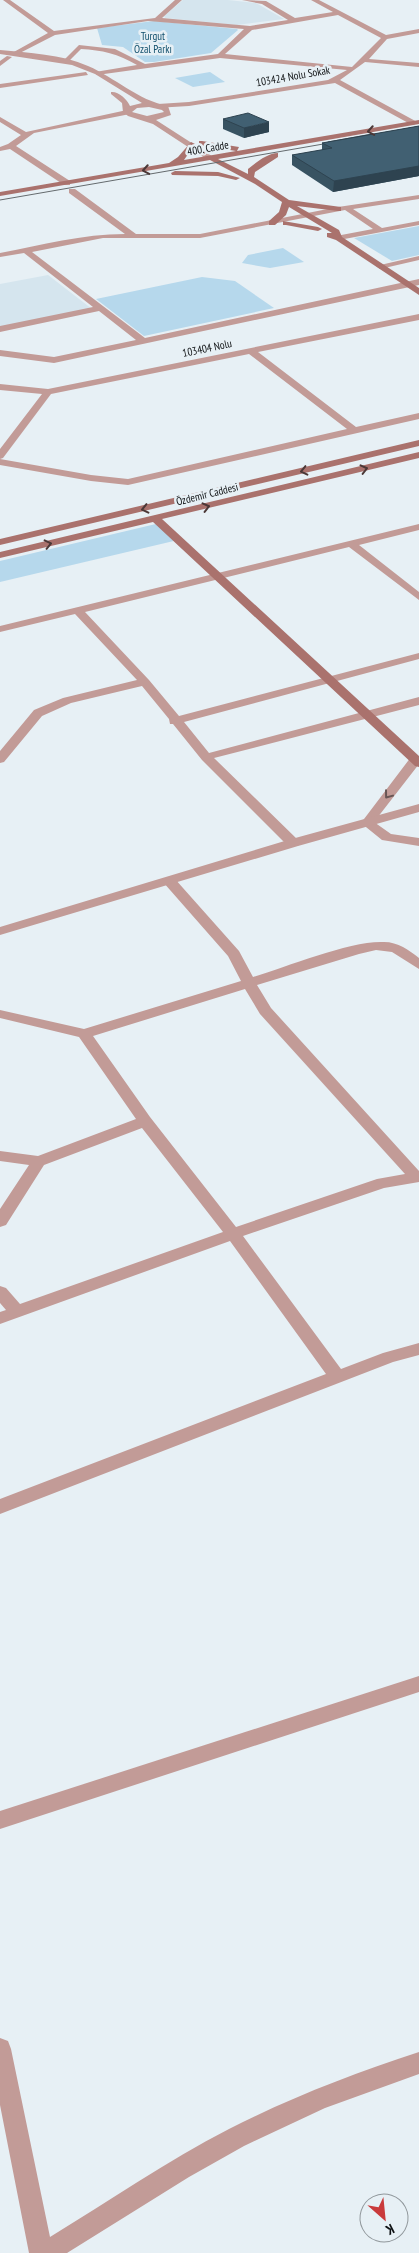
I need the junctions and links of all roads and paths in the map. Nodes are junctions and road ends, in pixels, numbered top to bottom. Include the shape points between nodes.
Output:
1 (7, 0) edge
2 (180, 0) edge
3 (245, 0) edge
4 (314, 0) edge
5 (0, 1) edge
6 (340, 14) junction
7 (158, 18) junction
8 (295, 21) junction
9 (250, 28) junction
10 (419, 32) edge
11 (53, 33) junction
12 (385, 37) junction
13 (0, 52) edge
14 (0, 56) edge
15 (12, 56) junction
16 (220, 56) junction
17 (362, 60) junction
18 (66, 61) junction
19 (0, 64) edge
20 (419, 65) edge
21 (143, 66) junction
22 (353, 69) junction
23 (97, 73) junction
24 (86, 74) junction
25 (335, 80) junction
26 (0, 86) edge
27 (189, 104) junction
28 (156, 106) junction
29 (128, 111) junction
30 (167, 113) junction
31 (139, 117) junction
32 (104, 118) junction
33 (0, 119) edge
34 (417, 123) edge
35 (26, 135) junction
36 (202, 143) junction
37 (191, 144) junction
38 (11, 146) junction
39 (330, 146) edge
40 (0, 149) edge
41 (262, 150) junction
42 (276, 155) junction
43 (224, 156) junction
44 (211, 158) junction
45 (242, 162) junction
46 (167, 166) junction
47 (222, 166) junction
48 (175, 173) junction
49 (166, 175) dead end
50 (252, 175) junction
51 (258, 182) junction
52 (67, 183) junction
53 (81, 190) dead end
54 (72, 192) junction
55 (63, 193) dead end
56 (0, 194) edge
57 (419, 197) edge
58 (286, 202) junction
59 (338, 209) junction
60 (348, 209) junction
61 (308, 217) junction
62 (272, 223) junction
63 (286, 223) junction
64 (419, 223) edge
65 (318, 229) junction
66 (380, 230) junction
67 (134, 236) junction
68 (339, 238) junction
69 (25, 250) junction
70 (0, 255) edge
71 (419, 258) edge
72 (380, 266) junction
73 (419, 282) edge
74 (407, 284) junction
75 (419, 292) edge
76 (100, 308) junction
77 (419, 317) edge
78 (0, 329) edge
79 (143, 341) junction
80 (250, 350) junction
81 (0, 353) edge
82 (0, 387) edge
83 (48, 392) junction
84 (419, 416) edge
85 (355, 431) junction
86 (419, 443) edge
87 (419, 455) edge
88 (0, 456) edge
89 (0, 462) edge
90 (156, 519) junction
91 (417, 529) edge
92 (0, 542) edge
93 (352, 544) junction
94 (0, 555) edge
95 (217, 576) junction
96 (419, 597) edge
97 (77, 610) junction
98 (0, 629) edge
99 (419, 656) edge
100 (330, 680) junction
101 (145, 682) junction
102 (419, 701) edge
103 (368, 715) junction
104 (174, 721) junction
105 (206, 757) junction
106 (0, 759) edge
107 (418, 761) edge
108 (419, 808) edge
109 (367, 822) junction
110 (419, 842) edge
111 (293, 843) junction
112 (170, 882) junction
113 (0, 932) edge
114 (419, 965) edge
115 (249, 984) junction
116 (0, 1014) edge
117 (84, 1034) junction
118 (145, 1121) junction
119 (0, 1156) edge
120 (39, 1161) junction
121 (417, 1177) edge
122 (0, 1221) edge
123 (234, 1234) junction
124 (0, 1292) edge
125 (17, 1312) junction
126 (0, 1318) edge
127 (419, 1349) edge
128 (337, 1376) junction
129 (0, 1507) edge
130 (419, 1684) edge
131 (0, 1820) edge
132 (0, 2049) edge
133 (419, 2063) edge
134 (41, 2253) edge
135 (46, 2253) edge

1 - 5 street
1 - 11 street
2 - 7 street
3 - 8 street via 264,2
4 - 6 street
6 - 8 street
6 - 12 street
7 - 9 street
7 - 11 street
8 - 9 street
9 - 16 street
10 - 12 street
11 - 15 street
12 - 17 street, 103424 Nolu Sokak
13 - 15 street
14 - 15 street
15 - 18 street
15 - 19 street
15 - 24 street via 58,64
16 - 21 street
16 - 22 street
17 - 20 street
17 - 22 street, 103424 Nolu Sokak
18 - 21 street via 79,47 98,47 115,50
18 - 23 street
21 - 23 street
22 - 25 street, 103424 Nolu Sokak
23 - 28 street via 138,100
24 - 26 street
24 - 29 street via 125,102
25 - 27 street, 103424 Nolu Sokak
25 - 34 street
27 - 28 street, 103424 Nolu Sokak
27 - 30 street, 103424 Nolu Sokak
28 - 29 street, 103424 Nolu Sokak via 140,106
28 - 30 street via 167,109
29 - 31 street
29 - 32 street
30 - 31 street, 103424 Nolu Sokak
30 - 36 street via 166,120
31 - 32 street
31 - 37 street via 156,122
32 - 35 street via 39,129
33 - 35 street
34 -> 41 main road, 400. Cadde
35 - 38 street
36 - 41 main road
36 - 43 street
37 - 44 street
37 - 46 main road via 181,159
38 - 40 street
38 - 52 street
39 - 42 main road, 400. Cadde
41 - 43 main road, 400. Cadde
42 - 45 main road, 400. Cadde
42 - 50 main road via 256,165
43 - 44 main road, 400. Cadde
43 - 45 main road
44 - 46 main road, 400. Cadde
44 - 47 main road
45 - 47 main road, 400. Cadde
45 - 50 main road
46 -> 52 main road, 400. Cadde
47 - 48 main road, 400. Cadde
47 - 51 main road
48 - 49 main road, 400. Cadde
48 - 51 main road via 218,174
50 - 51 main road
51 - 58 main road
52 - 56 main road, 400. Cadde
53 - 54 main road
54 - 55 main road
54 - 67 street
57 - 60 street
58 - 59 main road
58 - 61 main road
58 - 62 main road via 283,213
59 - 60 street
59 - 61 street
60 - 61 street
60 - 66 street
61 - 62 street
61 - 63 street
61 - 65 main road
61 - 68 main road via 336,232
62 - 63 street
62 - 67 street via 200,236
63 - 65 main road
64 - 66 street
65 - 68 main road
66 - 68 street
67 - 69 street via 103,236
68 - 72 main road
69 - 70 street
69 - 76 street
71 - 72 street
72 - 74 main road
73 - 74 street
74 - 75 main road
74 - 79 street
76 - 78 street
76 - 79 street
77 - 80 street, 103404 Nolu
79 - 81 street via 54,360
80 - 83 street, 103404 Nolu
80 - 85 street
82 - 83 street, 103404 Nolu
83 - 88 street
84 - 85 street
85 - 89 street via 128,482
86 -> 92 main road, Özdemir Caddesi
90 -> 87 main road, Özdemir Caddesi
94 -> 90 main road, Özdemir Caddesi
90 - 95 main road
91 - 93 street
93 - 95 street
93 - 96 street
95 - 97 street
95 - 100 main road
97 - 98 street
97 - 101 street
99 - 100 street
100 - 103 main road
100 - 104 street
101 - 104 street
101 - 106 street via 67,700 38,712
102 - 103 street
103 - 105 street
103 - 107 main road
104 - 105 street
105 - 111 street
107 -> 109 street
108 - 109 street
109 - 110 street via 386,836
109 - 111 street
111 - 112 street
112 - 113 street
112 - 115 street via 234,954
114 - 115 street via 399,948 381,944
115 - 117 street
115 - 121 street via 266,1010
116 - 117 street
117 - 118 street
118 - 120 street
118 - 123 street
119 - 120 street
120 - 122 street
121 - 123 street via 382,1183
123 - 125 street
123 - 128 street
124 - 125 street
125 - 126 street
127 - 128 street
128 - 129 street
130 - 131 street
132 - 134 street
133 - 135 street via 358,2082 263,2124

